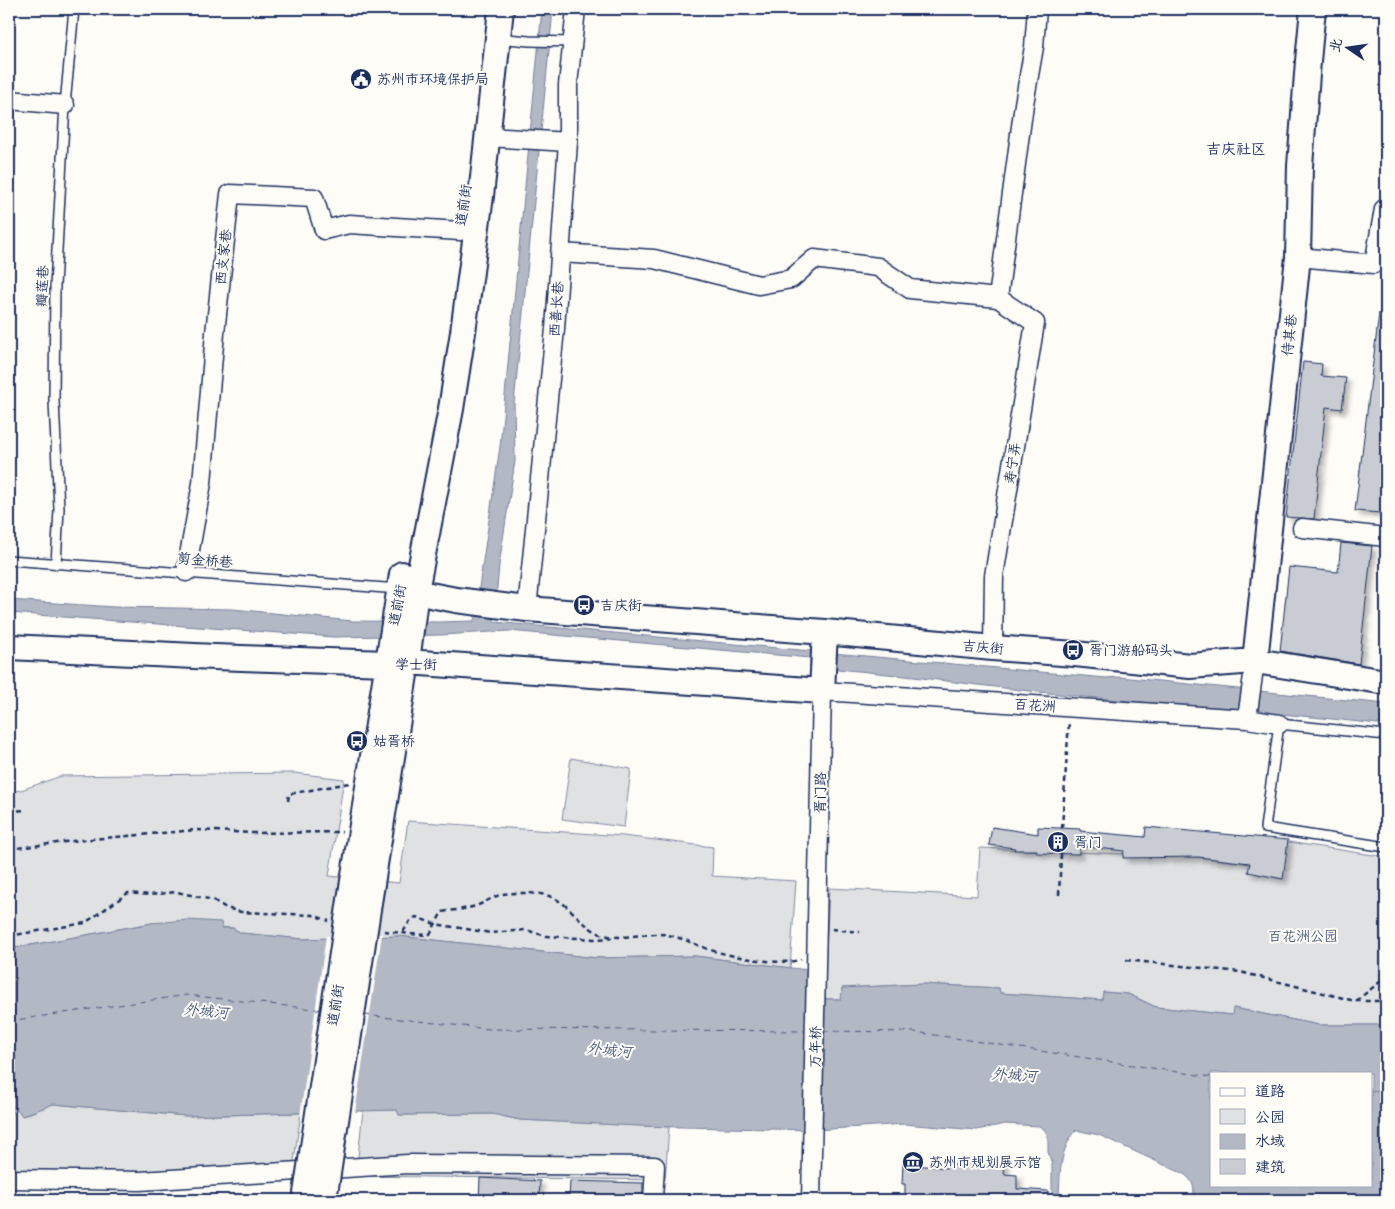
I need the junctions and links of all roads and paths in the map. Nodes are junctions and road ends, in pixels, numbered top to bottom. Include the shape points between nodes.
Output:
1 (74, 9) edge
2 (486, 9) edge
3 (500, 9) edge
4 (576, 9) edge
5 (1037, 9) edge
6 (1313, 9) edge
7 (497, 38) junction
8 (572, 42) junction
9 (9, 100) edge
10 (66, 105) junction
11 (488, 137) junction
12 (568, 142) junction
13 (1386, 210) edge
14 (460, 231) junction
15 (560, 253) junction
16 (1298, 257) junction
17 (998, 298) junction
18 (1302, 528) dead end
19 (1386, 537) edge
20 (9, 560) edge
21 (56, 564) junction
22 (186, 572) junction
23 (408, 590) junction
24 (527, 609) junction
25 (825, 636) junction
26 (9, 647) edge
27 (993, 648) junction
28 (399, 653) junction
29 (1254, 670) junction
30 (1386, 682) edge
31 (823, 684) junction
32 (1070, 707) junction
33 (1248, 718) junction
34 (1279, 724) junction
35 (1386, 735) edge
36 (369, 780) junction
37 (288, 801) dead end
38 (27, 810) dead end
39 (9, 811) edge
40 (1062, 828) dead end
41 (361, 832) junction
42 (1386, 847) edge
43 (9, 849) edge
44 (1061, 854) dead end
45 (1059, 895) dead end
46 (360, 902) junction
47 (332, 922) dead end
48 (436, 924) junction
49 (818, 928) junction
50 (380, 930) dead end
51 (403, 932) junction
52 (860, 932) dead end
53 (9, 936) edge
54 (616, 937) junction
55 (817, 952) junction
56 (1126, 960) dead end
57 (1386, 977) edge
58 (1355, 1001) junction
59 (1386, 1001) edge
60 (9, 1179) edge
61 (305, 1200) edge
62 (324, 1200) edge
63 (653, 1200) edge
64 (811, 1200) edge

1 - 10 lane, 瓣莲巷
2 - 14 street, 道前街
3 - 7 street, 道前街
4 - 8 street, 西善长巷
5 - 17 street
6 - 16 street, 侍其巷 via 1300,166
7 - 8 lane
7 - 11 street, 道前街
8 - 12 street, 西善长巷
9 - 10 street
10 - 21 lane, 瓣莲巷 via 55,286 54,401 59,509
11 - 12 street
11 - 23 street, 道前街 via 451,409
12 - 15 street, 西善长巷
13 - 16 street via 1374,264
14 - 22 street, 西支家巷 via 349,224 324,230 314,198 230,194 202,483
14 - 23 street, 道前街
15 - 17 street via 654,259 759,284 791,279 814,259 878,267 910,289
15 - 24 street, 西善长巷
16 - 29 street, 侍其巷
17 - 27 street, 寿宁弄 via 1035,323 994,576
18 - 19 street
20 - 21 lane, 剪金桥巷
21 - 22 lane, 剪金桥巷
22 - 23 lane, 剪金桥巷
23 - 24 street, 吉庆街
23 - 28 street, 道前街
24 - 25 street, 吉庆街
25 - 27 street, 吉庆街
25 - 31 street, 胥门路
26 - 28 street, 学士街 via 215,657
27 - 29 street, 吉庆街
28 - 31 street, 学士街
28 - 36 street, 道前街
28 - 46 street, 道前街
29 - 30 street, 吉庆街
29 - 33 street
31 - 32 street, 百花洲
31 - 49 street, 胥门路
32 - 33 street, 百花洲
32 - 40 path
33 - 34 street, 百花洲
34 - 35 lane
34 - 42 lane via 1265,828
36 - 37 path via 290,794
36 - 41 street, 道前街
38 - 39 path
41 - 43 path via 197,830
41 - 46 street, 道前街
44 - 45 path
46 - 61 street, 道前街, bridge
46 - 62 street, 道前街, bridge
47 - 53 path via 313,915 241,912 212,900 177,892 128,893 85,923
48 - 51 path via 430,934
48 - 51 path via 416,917
48 - 54 path via 490,933 526,930 555,936
48 - 54 path via 442,912 473,907 500,894 543,894 568,906 602,935
49 - 52 path
49 - 55 street, 胥门路
50 - 51 path
54 - 55 path via 667,935 724,954 784,963
55 - 64 street, 万年桥
56 - 58 path via 1240,972
57 - 58 path
58 - 59 path
60 - 63 street via 140,1180 408,1164 655,1166

